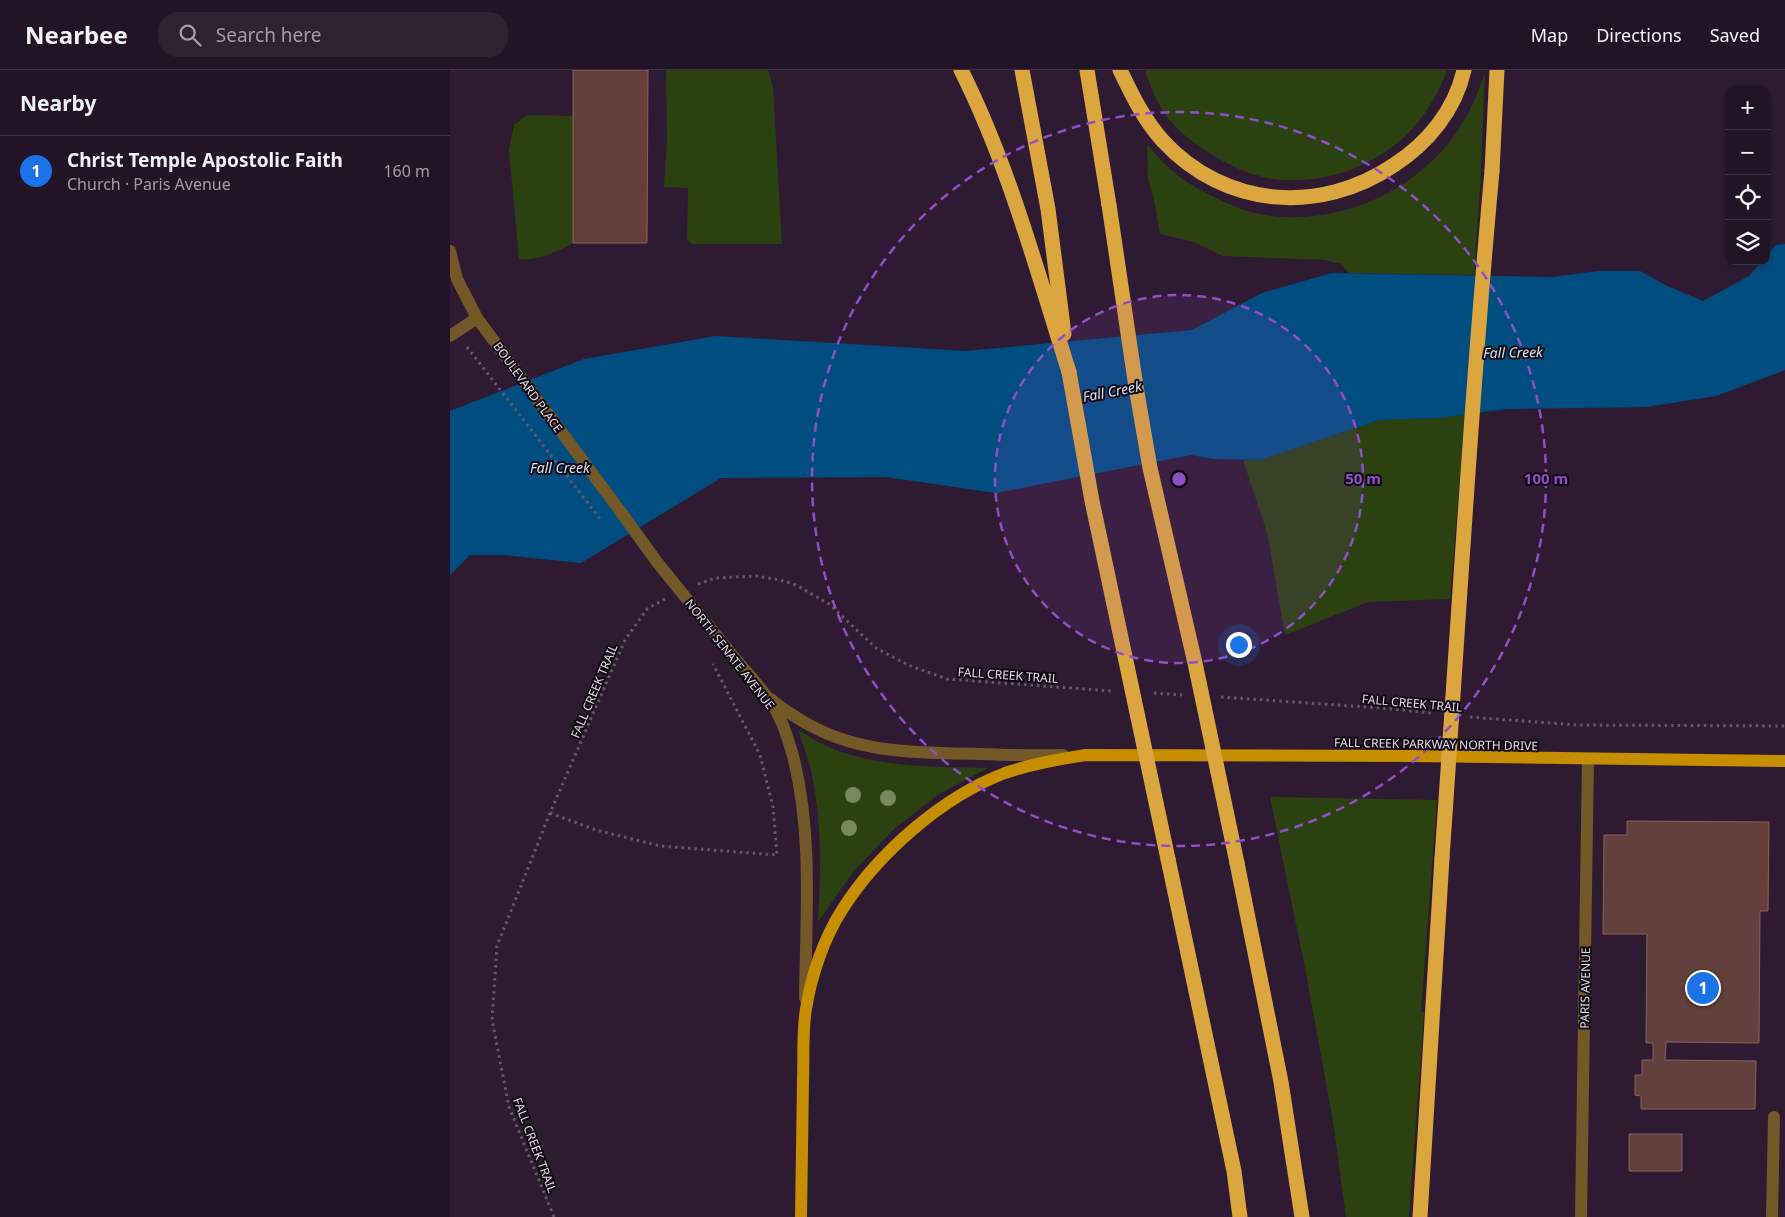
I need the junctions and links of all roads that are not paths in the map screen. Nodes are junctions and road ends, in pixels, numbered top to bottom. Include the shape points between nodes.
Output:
1 (961, 70) edge
2 (1022, 70) edge
3 (1087, 70) edge
4 (1120, 70) edge
5 (1464, 70) edge
6 (1497, 70) edge
7 (450, 251) edge
8 (477, 318) junction
9 (450, 336) edge
10 (1069, 372) junction
11 (623, 515) joint
12 (754, 682) junction
13 (1086, 755) junction
14 (1588, 759) junction
15 (1785, 761) edge
16 (804, 1020) junction
17 (1774, 1117) dead end
18 (801, 1217) edge
19 (1240, 1217) edge
20 (1302, 1217) edge
21 (1420, 1217) edge
22 (1582, 1217) edge
23 (1772, 1217) edge

1 - 10 highway via 980,110 1020,216
2 - 10 highway via 1048,209
3 - 20 highway, bridge via 1150,468 1237,863 1281,1082
4 - 5 highway via 1136,104 1155,132 1188,164 1217,181 1249,193 1305,198 1353,188 1408,156 1422,144 1444,115 1458,90
6 - 21 highway, bridge
7 - 8 street, BOULEVARD PLACE via 457,279
8 - 9 street
8 - 11 street, BOULEVARD PLACE
10 - 19 highway, bridge via 1092,501 1234,1171
11 - 12 street, NORTH SENATE AVENUE, bridge via 656,562
12 - 13 street via 774,702 807,724 853,744 914,753
12 - 16 street, NORTH SENATE AVENUE via 774,707 788,738 798,776 807,882
13 - 14 main road, FALL CREEK PARKWAY NORTH DRIVE
13 - 16 main road, FALL CREEK PARKWAY NORTH DRIVE via 1036,764 993,778 934,814 890,851 853,894 830,932 811,986
14 - 15 main road, FALL CREEK PARKWAY NORTH DRIVE
14 - 22 street, PARIS AVENUE
16 - 18 main road, FALL CREEK PARKWAY NORTH DRIVE
17 - 23 street

